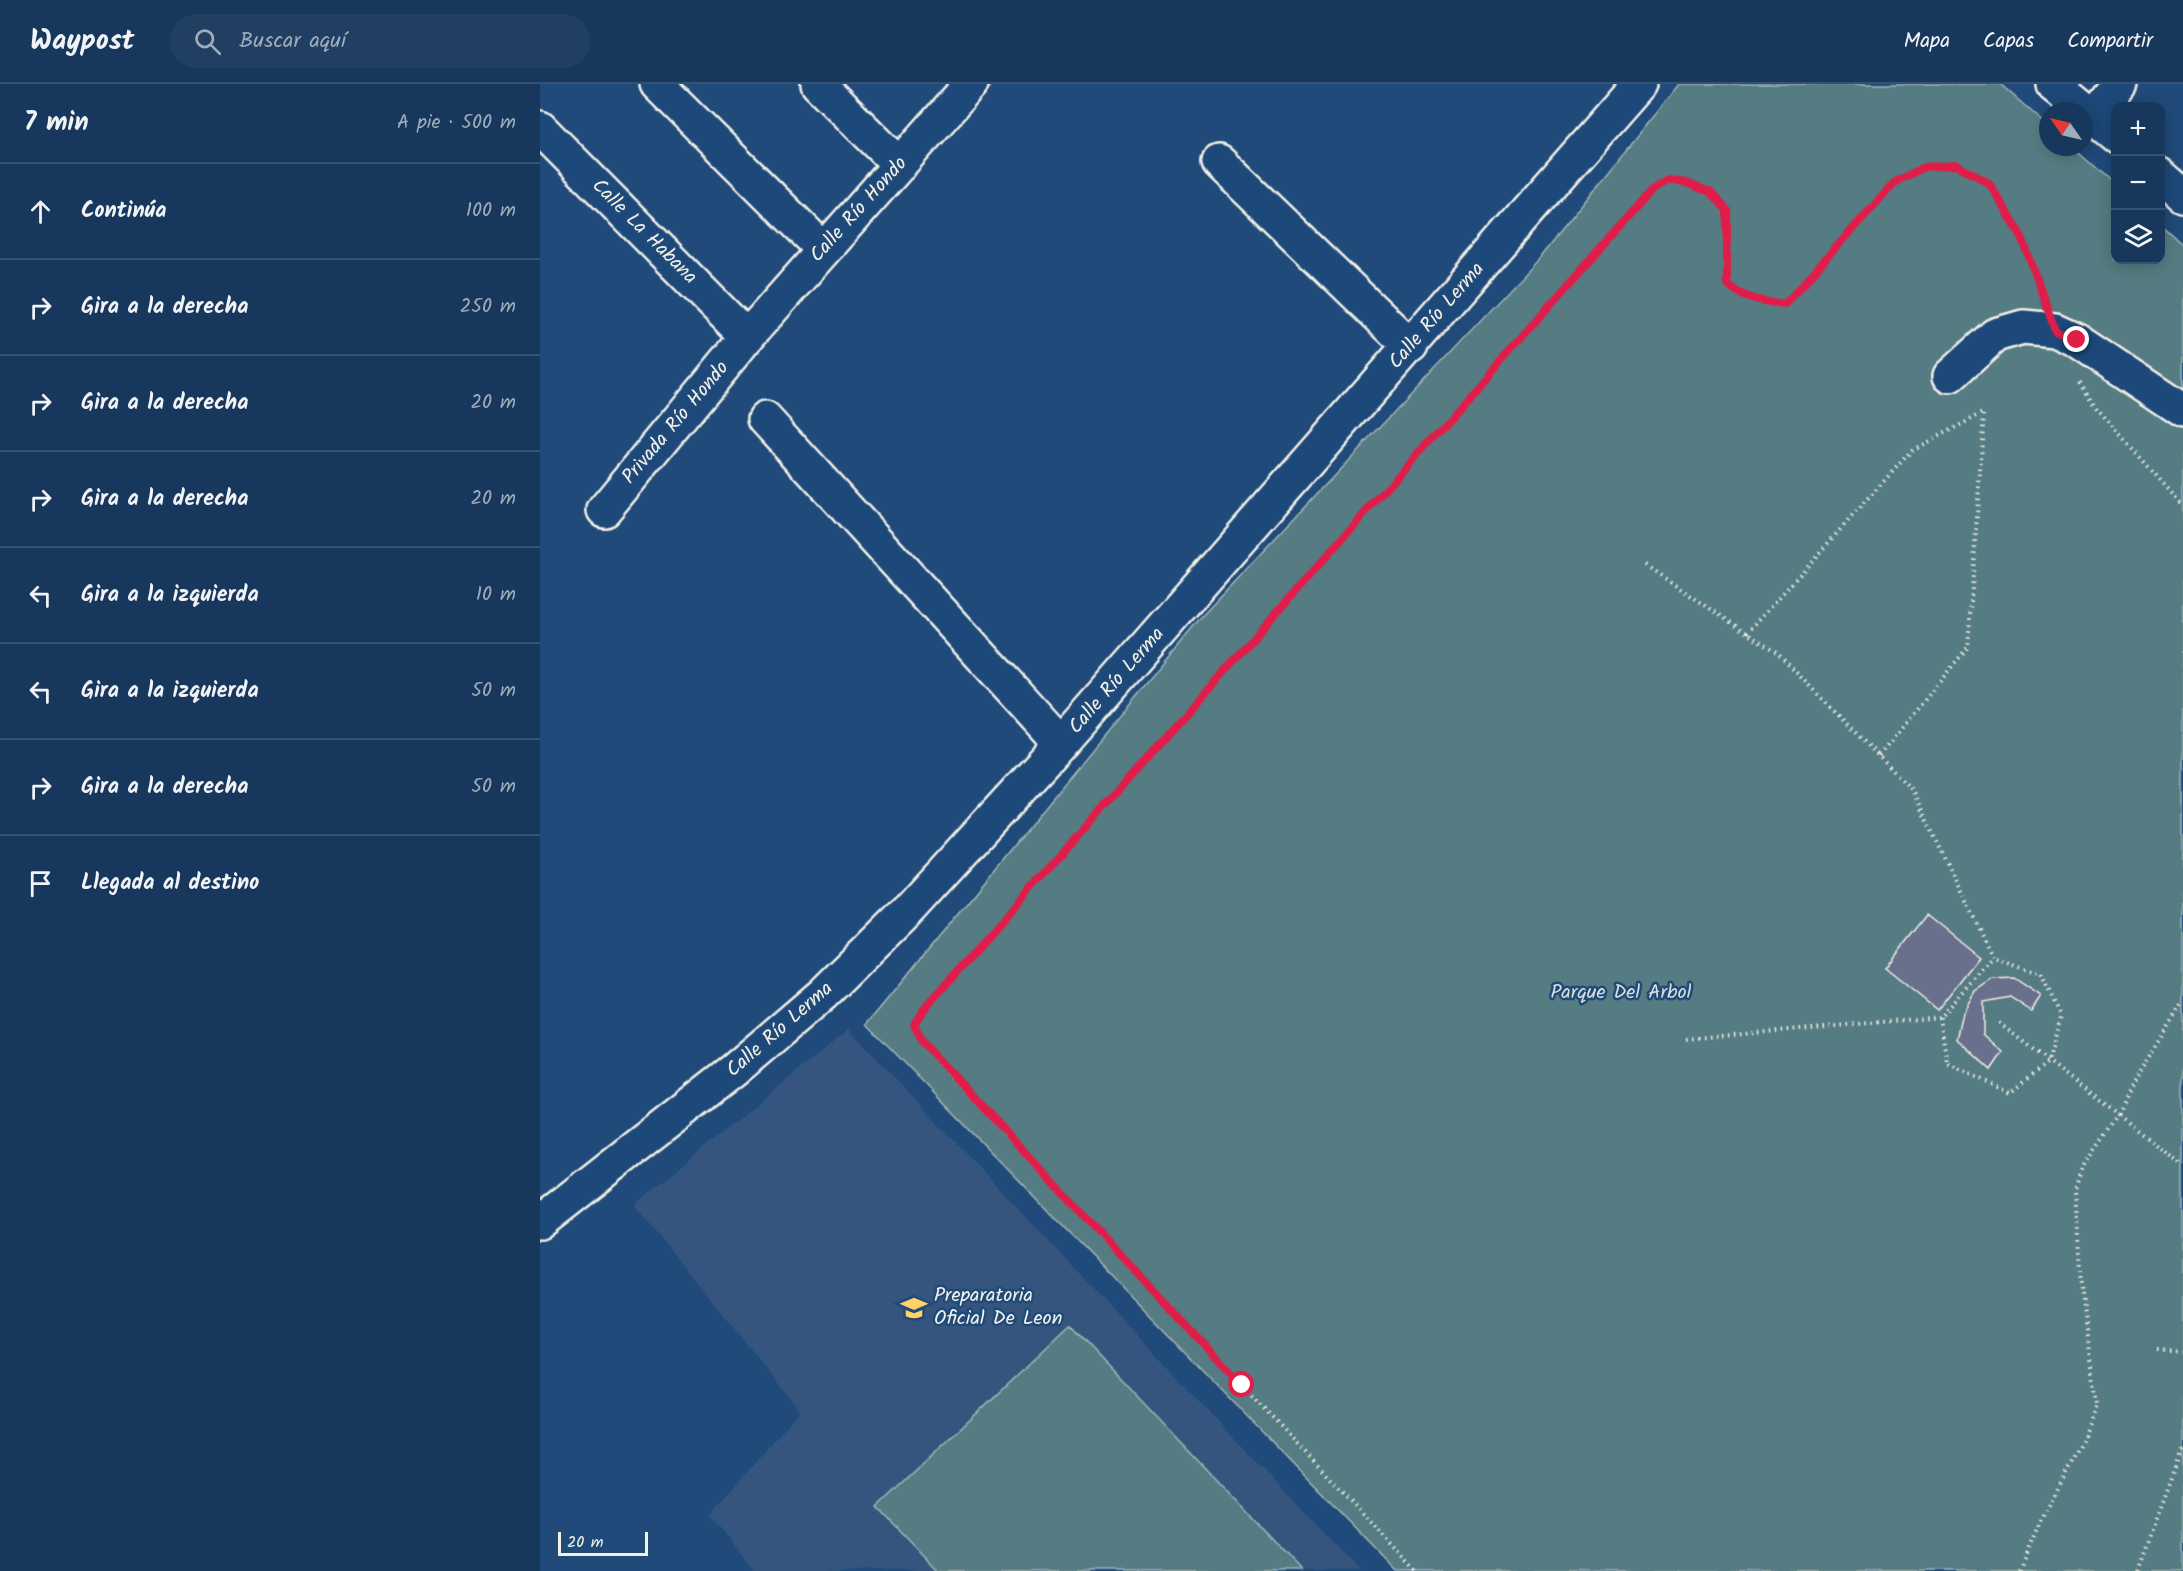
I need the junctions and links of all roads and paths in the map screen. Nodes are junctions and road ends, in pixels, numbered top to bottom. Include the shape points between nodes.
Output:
1 (657, 84) edge
2 (818, 84) edge
3 (971, 84) edge
4 (1639, 84) edge
5 (2053, 84) edge
6 (2120, 84) edge
7 (2105, 127) edge
8 (540, 128) edge
9 (1219, 162) dead end
10 (900, 165) junction
11 (2165, 179) edge
12 (2183, 195) edge
13 (824, 250) junction
14 (2055, 330) junction
15 (747, 337) junction
16 (1411, 346) junction
17 (1950, 376) dead end
18 (2079, 379) dead end
19 (2183, 411) edge
20 (765, 419) dead end
21 (2183, 506) edge
22 (604, 510) dead end
23 (1645, 565) dead end
24 (1747, 633) junction
25 (1061, 744) junction
26 (1879, 756) junction
27 (1993, 957) junction
28 (2183, 1002) edge
29 (1940, 1017) junction
30 (1999, 1023) dead end
31 (1685, 1039) dead end
32 (2048, 1062) junction
33 (2118, 1115) junction
34 (2183, 1166) edge
35 (540, 1222) edge
36 (2157, 1350) dead end
37 (2183, 1352) edge
38 (2183, 1449) edge
39 (2138, 1570) edge
40 (1417, 1571) edge
41 (2019, 1571) edge

1 - 13 street
2 - 10 street
3 - 10 street, Calle Río Hondo
4 - 16 street, Calle Río Lerma
5 - 7 street
6 - 7 street
8 - 15 street, Calle La Habana
9 - 16 street
10 - 13 street, Calle Río Hondo
11 - 12 street
13 - 15 street, Calle Río Hondo
14 - 17 street via 2023,327 1995,335
14 - 19 street via 2077,340
14 - 40 path via 2022,237 1989,183 1957,165 1924,167 1895,182 1785,304 1759,301 1739,294 1727,284 1727,210 1710,192 1668,180 1653,189 914,1024 922,1042 941,1065
15 - 22 street, Privada Río Hondo
16 - 25 street, Calle Río Lerma
18 - 21 path via 2095,406
20 - 25 street
23 - 24 path
24 - 26 path via 1778,654
24 - 26 path via 1912,450 1984,413 1968,647
25 - 35 street, Calle Río Lerma via 909,909 823,994 734,1070
26 - 27 path via 1912,790
27 - 29 path
27 - 32 path via 2041,974 2061,1016
28 - 33 path via 2134,1080
29 - 31 path
29 - 32 path via 1947,1063 2010,1093
30 - 32 path
32 - 33 path
33 - 34 path
33 - 41 path via 2082,1168 2075,1189 2081,1286 2097,1403
36 - 37 path
38 - 39 path

